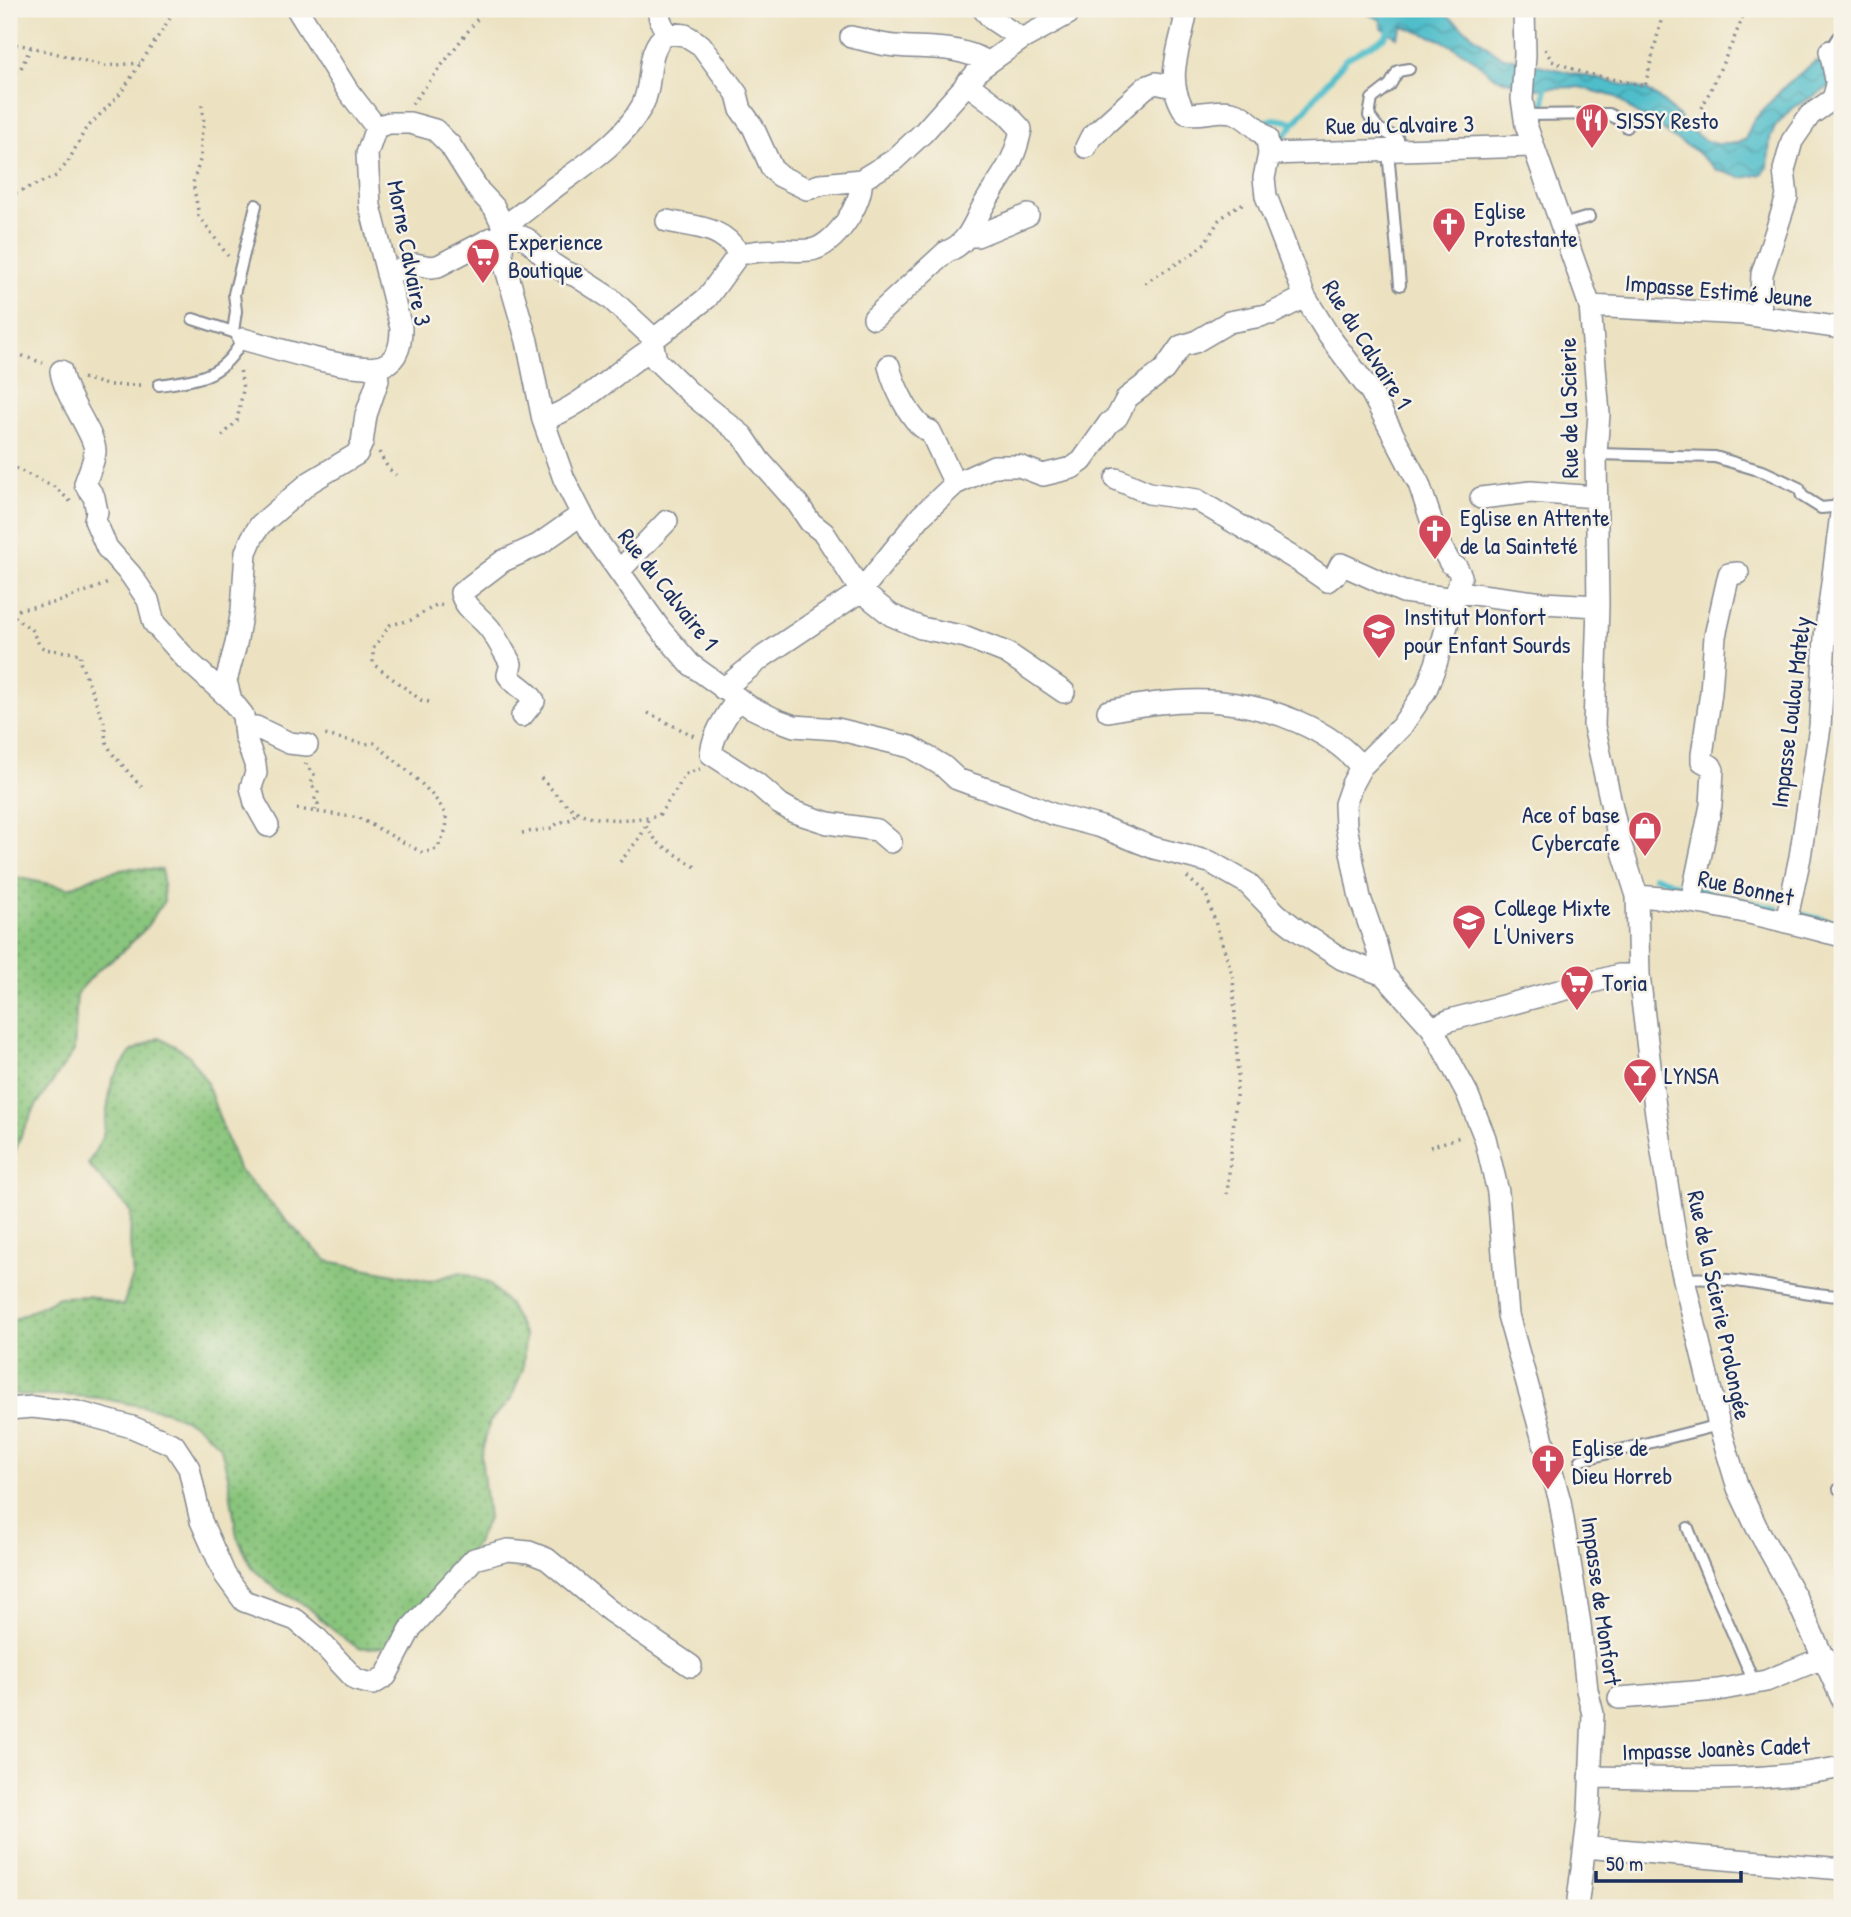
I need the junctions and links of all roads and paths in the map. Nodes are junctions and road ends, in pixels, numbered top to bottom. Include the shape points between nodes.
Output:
1 (176, 9) edge
2 (297, 9) edge
3 (485, 9) edge
4 (659, 9) edge
5 (983, 9) edge
6 (1071, 9) edge
7 (1177, 9) edge
8 (1524, 9) edge
9 (1664, 9) edge
10 (1746, 9) edge
11 (1523, 32) junction
12 (668, 33) junction
13 (851, 37) dead end
14 (1023, 39) junction
15 (1842, 41) edge
16 (9, 43) edge
17 (31, 47) junction
18 (988, 62) junction
19 (140, 63) junction
20 (1409, 69) dead end
21 (9, 75) edge
22 (966, 83) junction
23 (1173, 87) junction
24 (202, 105) dead end
25 (1523, 107) junction
26 (1702, 108) dead end
27 (406, 123) junction
28 (376, 127) junction
29 (1628, 127) dead end
30 (1532, 146) junction
31 (1086, 147) dead end
32 (1395, 151) junction
33 (1269, 153) junction
34 (861, 180) junction
35 (9, 196) edge
36 (1266, 196) junction
37 (256, 205) dead end
38 (1028, 215) dead end
39 (1589, 217) dead end
40 (667, 220) dead end
41 (1562, 225) junction
42 (502, 230) junction
43 (970, 236) junction
44 (739, 254) junction
45 (243, 261) junction
46 (387, 274) junction
47 (1145, 283) dead end
48 (1400, 285) dead end
49 (1305, 296) junction
50 (1590, 306) junction
51 (1760, 316) junction
52 (874, 318) dead end
53 (192, 319) dead end
54 (1842, 328) edge
55 (236, 342) junction
56 (652, 342) junction
57 (889, 366) dead end
58 (376, 367) junction
59 (61, 371) dead end
60 (159, 385) dead end
61 (543, 420) junction
62 (222, 436) dead end
63 (1596, 454) junction
64 (9, 465) edge
65 (1116, 479) dead end
66 (955, 484) junction
67 (1596, 496) junction
68 (1480, 498) dead end
69 (1842, 506) edge
70 (582, 514) junction
71 (667, 521) dead end
72 (96, 524) junction
73 (620, 570) junction
74 (128, 573) junction
75 (1738, 573) dead end
76 (861, 591) junction
77 (1457, 595) junction
78 (463, 598) junction
79 (1598, 606) junction
80 (10, 612) edge
81 (1064, 692) dead end
82 (731, 693) junction
83 (231, 700) junction
84 (429, 702) dead end
85 (1108, 711) dead end
86 (648, 713) dead end
87 (522, 716) dead end
88 (244, 728) junction
89 (306, 745) junction
90 (713, 751) junction
91 (1361, 767) junction
92 (541, 778) dead end
93 (142, 788) dead end
94 (297, 809) dead end
95 (314, 810) junction
96 (577, 811) junction
97 (649, 817) junction
98 (268, 826) dead end
99 (646, 826) junction
100 (522, 833) dead end
101 (891, 842) dead end
102 (620, 862) dead end
103 (697, 868) dead end
104 (1185, 875) dead end
105 (1693, 892) junction
106 (1637, 896) junction
107 (1788, 915) junction
108 (1842, 936) edge
109 (1384, 975) junction
110 (1639, 975) junction
111 (1432, 1028) junction
112 (1458, 1138) dead end
113 (1430, 1147) dead end
114 (1227, 1194) dead end
115 (1684, 1279) junction
116 (1842, 1296) edge
117 (9, 1409) edge
118 (1719, 1425) junction
119 (1581, 1460) dead end
120 (1688, 1528) dead end
121 (1825, 1657) junction
122 (691, 1667) dead end
123 (1754, 1683) junction
124 (1619, 1698) dead end
125 (1842, 1699) edge
126 (1842, 1767) edge
127 (1590, 1777) junction
128 (1585, 1847) junction
129 (1842, 1869) edge
130 (1577, 1908) edge

1 - 19 path
2 - 28 street
3 - 27 path via 418,95
4 - 12 street
5 - 14 street
6 - 14 street
7 - 23 street via 1186,14
8 - 11 street, Rue de la Scierie
9 - 11 path via 1645,86 1552,61 1541,44 1541,32
10 - 26 path
11 - 25 street, Rue de la Scierie
12 - 34 street via 685,35 701,45 737,94 741,110 780,176 807,189
12 - 42 street via 652,57 650,86 631,122 582,169
13 - 18 street via 893,46 942,47
14 - 18 street
15 - 51 street via 1838,49 1830,51 1837,85 1833,99 1810,115 1791,141 1784,170 1787,197 1762,274
16 - 17 path
17 - 19 path via 105,66
17 - 21 path via 20,68
18 - 22 street
19 - 35 path via 121,93 85,130 56,176
20 - 32 lane via 1398,71 1390,85 1372,99 1369,116 1379,129 1398,139
22 - 34 street via 894,160
22 - 43 street via 1021,130 1010,165
23 - 31 street via 1156,83 1146,87 1091,137
23 - 33 street via 1186,113 1230,111 1239,115 1267,138
24 - 45 path via 201,157 193,183 199,216 228,256
25 - 29 lane via 1609,114
25 - 30 street, Rue de la Scierie
27 - 28 street, Rue du Calvaire 1
27 - 42 street, Rue du Calvaire 1 via 435,130 450,145 494,207
28 - 46 street, Morne Calvaire 3 via 367,154 370,206
30 - 32 street, Rue du Calvaire 3
30 - 41 street, Rue de la Scierie
32 - 33 street, Rue du Calvaire 3
32 - 48 lane
33 - 36 street, Rue du Calvaire 1
34 - 44 street via 858,204 851,216 823,244 812,250
36 - 47 path via 1237,206 1219,220 1198,249
36 - 49 street, Rue du Calvaire 1
37 - 45 lane
38 - 43 street
39 - 41 lane
40 - 44 street via 713,230
41 - 50 street, Rue de la Scierie
42 - 46 street via 438,265 415,264
42 - 56 street via 527,239 551,263 610,298
42 - 61 street, Rue du Calvaire 1 via 502,254
43 - 52 street
44 - 56 street via 707,298
45 - 55 lane via 234,294
46 - 58 street, Morne Calvaire 3 via 401,345 393,359
49 - 66 street via 1266,315 1230,322 1181,346 1164,370 1127,398 1117,417 1072,468 1042,474 1004,464
49 - 77 street, Rue du Calvaire 1 via 1371,392 1419,484 1439,543 1461,576
50 - 51 street, Impasse Estimé Jeune
50 - 63 street, Rue de la Scierie via 1600,414
51 - 54 street, Impasse Estimé Jeune
53 - 55 lane
55 - 58 street
55 - 60 lane via 202,379
55 - 62 path via 241,402 237,421
56 - 61 street via 579,402
56 - 76 street via 656,360 743,436 758,460 824,533
57 - 66 street via 907,407 932,435
58 - 83 street via 377,380 358,454 310,482 260,525 252,538 226,681
59 - 72 street via 62,382 93,443 95,453 85,484 94,497
61 - 70 street, Rue du Calvaire 1
63 - 67 street, Rue de la Scierie
63 - 69 lane via 1715,457 1799,488 1802,496 1821,508
64 - 72 path via 56,488
65 - 77 street via 1149,493 1196,500 1327,581 1342,564 1403,592
66 - 76 street via 921,516
67 - 68 street via 1531,492
67 - 79 street, Rue de la Scierie
69 - 107 street, Impasse Loulou Mately via 1819,727
70 - 73 street, Rue du Calvaire 1
70 - 78 street via 538,545 503,561 461,593
71 - 73 street
72 - 74 street via 107,548
73 - 82 street, Rue du Calvaire 1 via 690,664
74 - 80 path via 58,602
74 - 83 street via 148,600 153,623
75 - 105 street via 1729,574 1715,636 1702,755 1702,761 1713,770 1712,793
76 - 81 street via 891,615 1007,653
76 - 82 street via 764,656
77 - 79 street
77 - 91 street, Rue du Calvaire 1 via 1426,691 1401,727
78 - 84 path via 390,625 373,649 373,664
78 - 87 street via 499,642 511,664 509,675 514,684 531,695 534,701
79 - 106 street, Rue de la Scierie via 1594,726
80 - 93 path via 31,629 45,649 81,654 80,662 104,722 106,742
82 - 90 street
82 - 109 street, Rue du Calvaire 1 via 793,726 837,729 911,747 957,779 1154,848 1210,862 1247,883 1277,914 1342,959
83 - 88 street via 243,715
85 - 91 street via 1162,703 1220,702 1259,709 1333,741
86 - 90 path
88 - 89 street via 256,727 289,743
88 - 98 street via 255,764 251,787
89 - 95 path via 306,766 314,774 311,785 318,792
89 - 95 path via 306,739 322,735 374,743 429,793 443,808 447,821 437,849 423,853 359,818
90 - 97 path via 702,769 685,774 659,815
90 - 101 street via 794,812 828,823 877,830
91 - 109 street, Rue du Calvaire 1 via 1345,804 1346,826 1360,898
92 - 96 path
94 - 95 path
96 - 97 path via 610,818
96 - 100 path via 572,819 552,828
97 - 99 path
99 - 102 path
99 - 103 path via 657,842
104 - 114 path via 1206,894 1233,976 1238,1076
105 - 106 street, Rue Bonnet
105 - 107 street, Rue Bonnet
106 - 110 street, Rue de la Scierie Prolongée
107 - 108 street, Rue Bonnet
109 - 111 street, Rue du Calvaire 1
110 - 111 street via 1619,975
110 - 115 street, Rue de la Scierie Prolongée via 1655,1107
111 - 127 street, Impasse de Monfort via 1477,1116 1494,1173 1508,1315 1566,1533 1593,1714
112 - 113 path
115 - 116 lane via 1742,1280
115 - 118 street, Rue de la Scierie Prolongée
117 - 122 street via 77,1412 132,1427 174,1445 188,1468 201,1521 225,1575 244,1601 296,1620 356,1680 373,1684 386,1676 411,1628 474,1559 508,1550 547,1559 610,1611
118 - 119 lane
118 - 121 street, Rue de la Scierie Prolongée via 1742,1497
120 - 123 lane
121 - 123 street
121 - 125 street, Rue de la Scierie Prolongée
123 - 124 street
126 - 127 street, Impasse Joanès Cadet via 1769,1778
127 - 128 street, Impasse de Monfort
128 - 129 street
128 - 130 street, Impasse de Monfort

